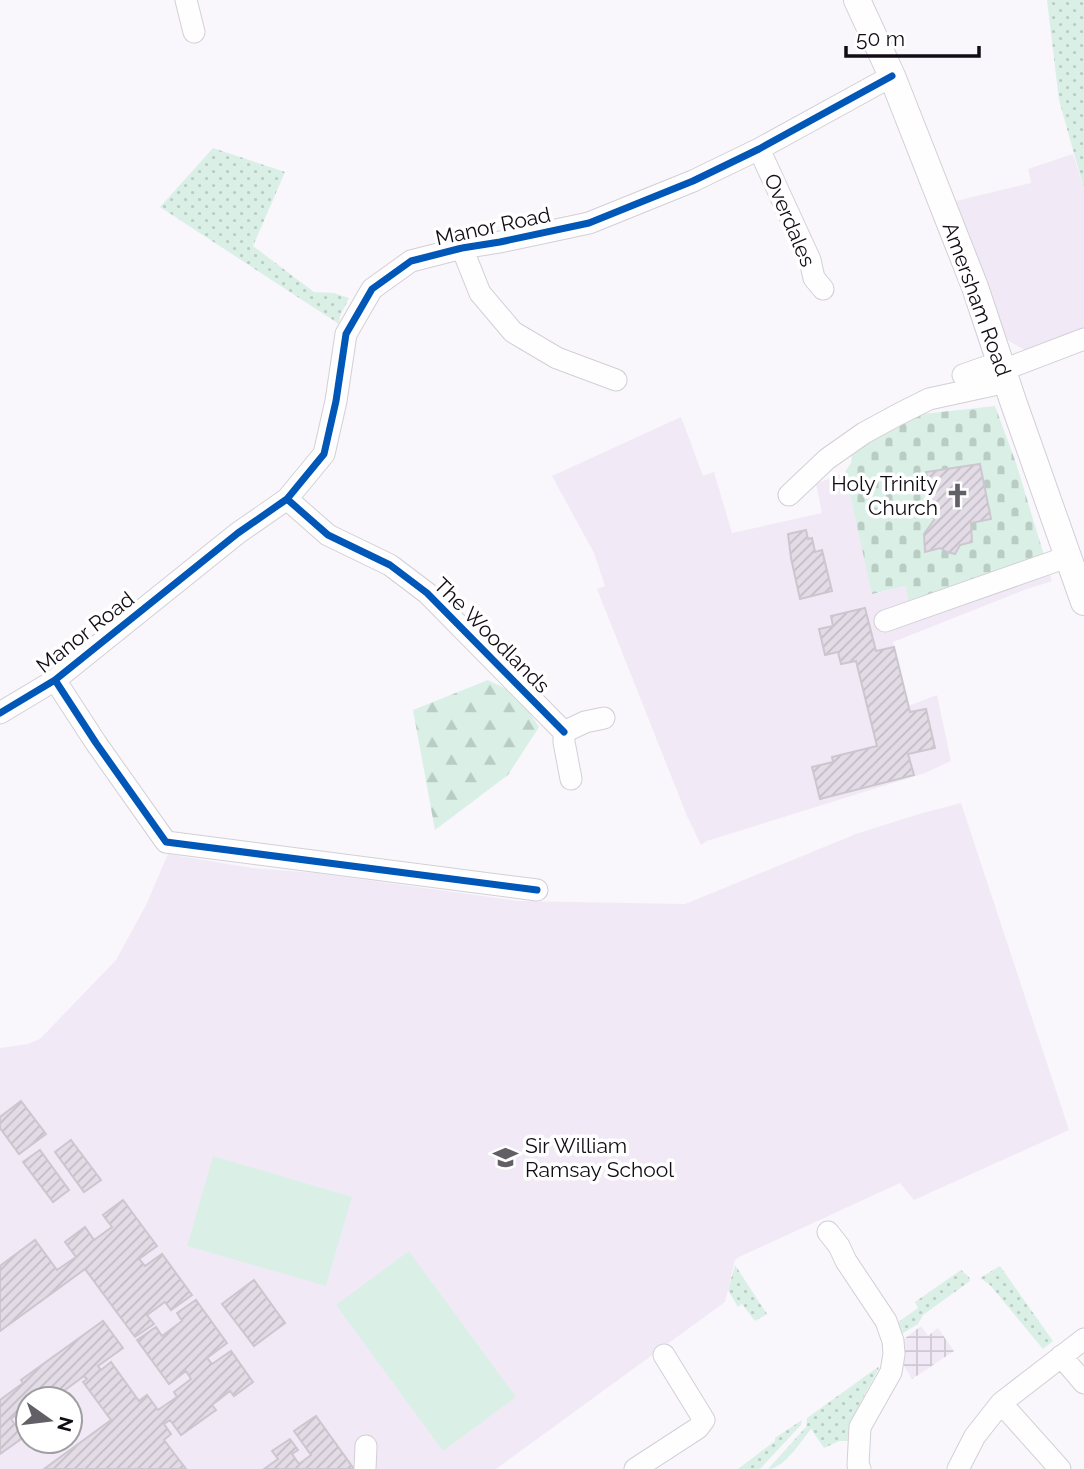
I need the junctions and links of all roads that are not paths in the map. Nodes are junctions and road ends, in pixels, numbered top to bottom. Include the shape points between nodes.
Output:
1 (186, 0) edge
2 (857, 0) edge
3 (194, 32) dead end
4 (892, 76) junction
5 (759, 149) junction
6 (462, 248) junction
7 (823, 289) dead end
8 (1084, 340) edge
9 (1004, 371) junction
10 (962, 375) dead end
11 (615, 380) dead end
12 (789, 495) dead end
13 (287, 499) junction
14 (1067, 557) junction
15 (1084, 603) edge
16 (885, 621) dead end
17 (55, 680) junction
18 (0, 713) edge
19 (604, 718) dead end
20 (564, 732) junction
21 (571, 779) dead end
22 (537, 890) dead end
23 (828, 1233) dead end
24 (1084, 1339) edge
25 (664, 1355) dead end
26 (1060, 1356) junction
27 (1084, 1383) edge
28 (1001, 1403) junction
29 (366, 1446) dead end
30 (365, 1469) edge
31 (635, 1469) edge
32 (860, 1469) edge
33 (958, 1469) edge
34 (1060, 1469) edge

1 - 3 street
2 - 4 main road, Amersham Road
4 - 5 street, Manor Road
4 - 9 main road, Amersham Road
5 - 6 street, Manor Road via 589,223
5 - 7 street, Overdales via 814,278
6 - 11 street via 480,293 513,331 558,358
6 - 13 street, Manor Road via 411,261 372,289 346,334 324,454
8 - 9 street
9 - 10 street
9 - 12 street via 929,399 864,433 827,459
9 - 14 main road, Amersham Road
13 - 17 street, Manor Road
13 - 20 street, The Woodlands via 328,535 390,565 428,593
14 - 15 main road, Amersham Road
14 - 16 street
17 - 18 street, Manor Road
17 - 22 street via 166,842
19 - 20 street
20 - 21 street
23 - 32 street via 886,1321 893,1341 891,1372 860,1427
24 - 26 street
25 - 31 street via 704,1420
26 - 27 street
26 - 28 street
28 - 33 street via 975,1436
28 - 34 street
29 - 30 street

